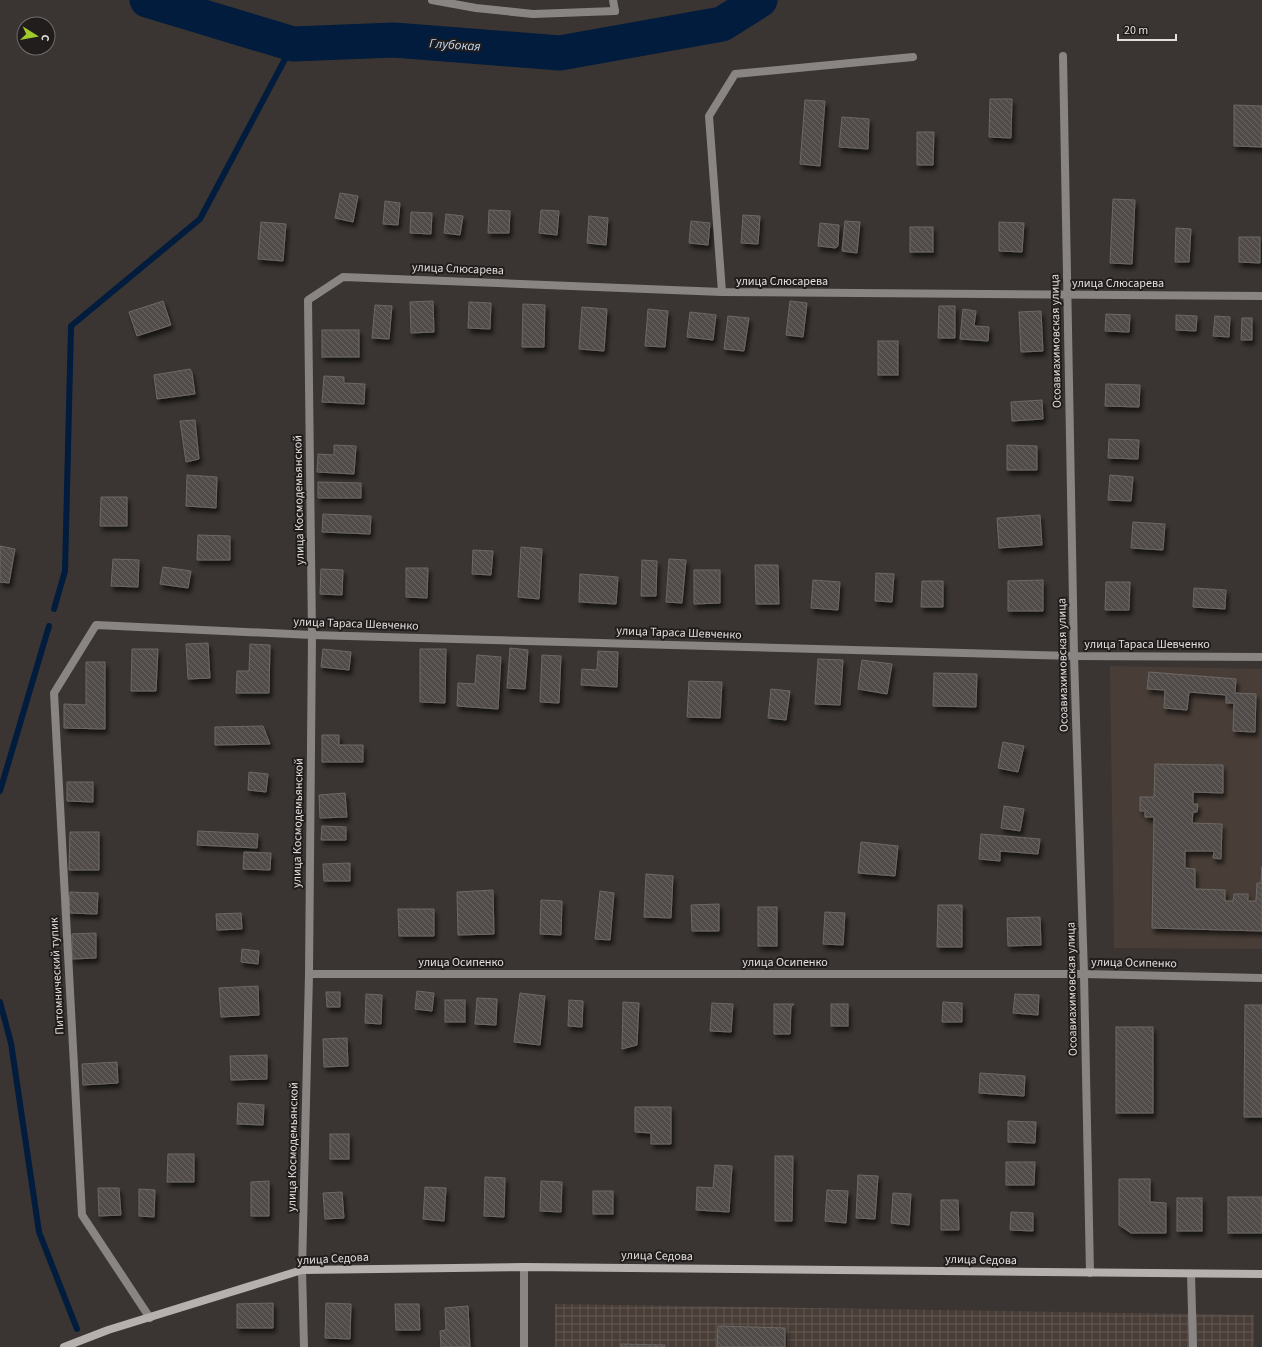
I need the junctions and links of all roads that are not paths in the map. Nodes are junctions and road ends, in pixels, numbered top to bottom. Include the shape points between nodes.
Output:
1 (432, 0) edge
2 (614, 0) edge
3 (1062, 56) dead end
4 (913, 57) dead end
5 (722, 292) junction
6 (1067, 295) junction
7 (1262, 296) edge
8 (308, 300) joint
9 (96, 625) joint
10 (312, 635) junction
11 (1074, 656) junction
12 (1262, 657) edge
13 (309, 974) junction
14 (1084, 974) junction
15 (1262, 978) edge
16 (524, 1267) junction
17 (302, 1270) junction
18 (1090, 1272) junction
19 (1191, 1274) junction
20 (1262, 1274) edge
21 (150, 1318) junction
22 (64, 1347) edge
23 (304, 1347) edge
24 (524, 1347) edge
25 (1193, 1347) edge

1 - 2 street via 533,14 615,11
3 - 6 street, Осоавиахимовская улица
4 - 5 street via 735,74 709,116
5 - 6 street, улица Слюсарева
5 - 8 street, улица Слюсарева via 343,277
6 - 7 street, улица Слюсарева
6 - 11 street, Осоавиахимовская улица
8 - 10 street, улица Космодемьянской
9 - 10 street, улица Тараса Шевченко
9 - 21 street, Питомнический тупик via 54,693 82,1215
10 - 11 street, улица Тараса Шевченко
10 - 13 street, улица Космодемьянской
11 - 12 street, улица Тараса Шевченко
11 - 14 street, Осоавиахимовская улица
13 - 14 street, улица Осипенко
13 - 17 street, улица Космодемьянской
14 - 15 street, улица Осипенко
14 - 18 street, Осоавиахимовская улица
16 - 17 main road, улица Седова
16 - 18 main road, улица Седова
16 - 24 street
17 - 21 main road, улица Седова
17 - 23 street, улица Космодемьянской
18 - 19 main road, улица Седова
19 - 20 main road, улица Седова
19 - 25 street
21 - 22 main road, улица Седова via 108,1330

